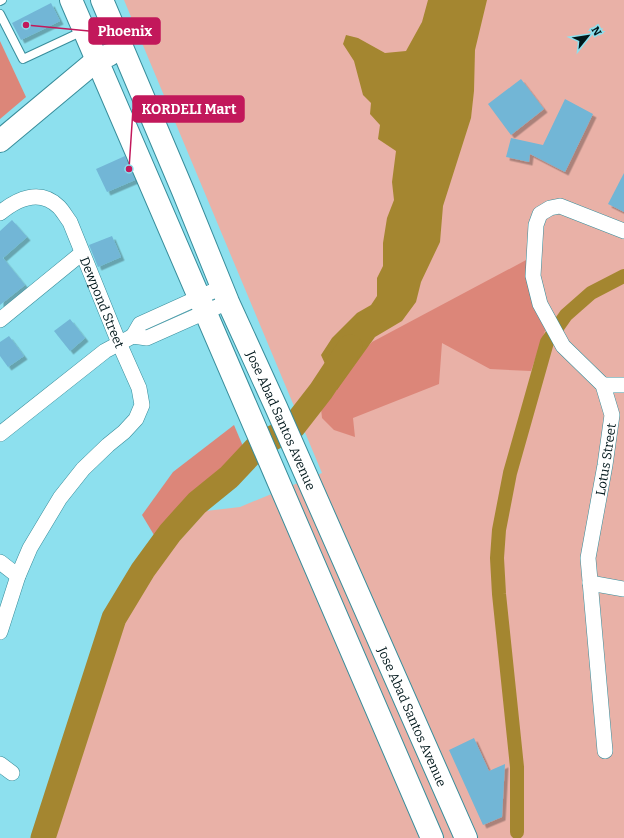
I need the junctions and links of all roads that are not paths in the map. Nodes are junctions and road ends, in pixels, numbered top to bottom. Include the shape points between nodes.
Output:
1 (71, 0) edge
2 (102, 0) edge
3 (0, 14) edge
4 (84, 31) junction
5 (123, 49) junction
6 (97, 60) junction
7 (0, 141) edge
8 (0, 213) edge
9 (624, 231) edge
10 (82, 253) junction
11 (225, 294) junction
12 (202, 305) junction
13 (0, 320) edge
14 (119, 343) junction
15 (604, 385) junction
16 (624, 385) edge
17 (0, 434) edge
18 (0, 562) edge
19 (18, 576) junction
20 (590, 583) junction
21 (624, 589) edge
22 (0, 632) edge
23 (605, 751) dead end
24 (432, 838) edge
25 (466, 838) edge

1 - 4 main road, Jose Abad Santos Avenue
2 - 5 main road, Jose Abad Santos Avenue
3 - 4 lane via 23,59
4 - 6 main road, Jose Abad Santos Avenue
5 - 6 main road
5 - 11 main road, Jose Abad Santos Avenue
6 - 7 main road
6 - 12 main road, Jose Abad Santos Avenue
8 - 10 street, Dewpond Street via 26,198 42,197 58,206 70,222
9 - 15 street via 560,206 540,214 536,225 533,276 540,304 563,346
10 - 13 street
10 - 14 street, Dewpond Street
11 - 12 street
11 - 25 main road, Jose Abad Santos Avenue
12 - 14 street via 140,324 133,336
12 - 24 main road, Jose Abad Santos Avenue
14 - 17 street via 105,351
14 - 19 street, Dewpond Street via 139,388 142,405 136,419 83,469 60,498 30,548
15 - 16 street
15 - 20 street, Lotus Street via 612,415 588,558
18 - 19 street
19 - 22 street
20 - 21 street
20 - 23 street, Lotus Street

